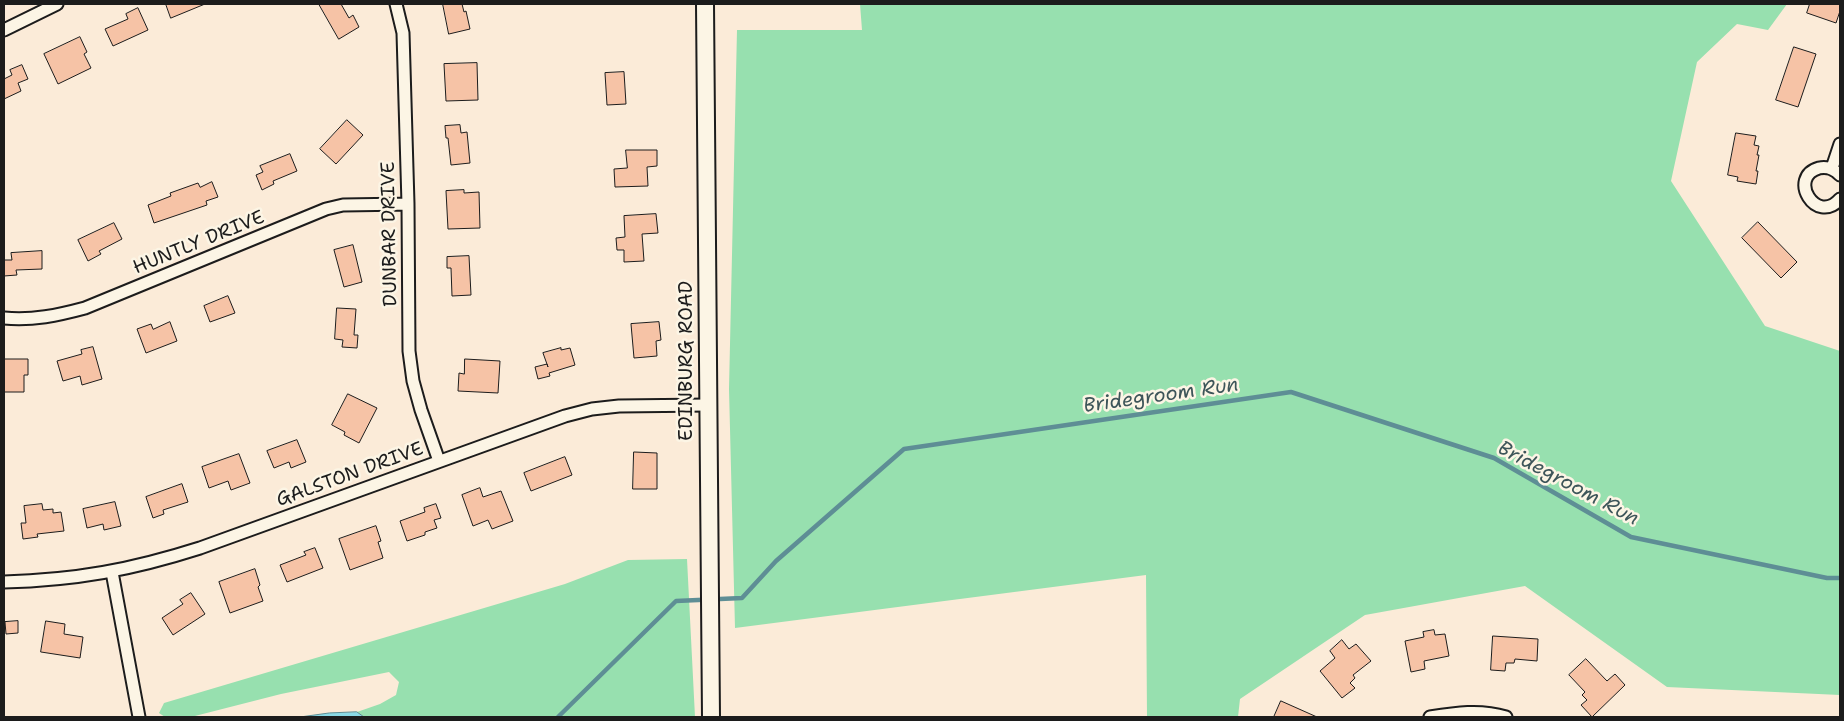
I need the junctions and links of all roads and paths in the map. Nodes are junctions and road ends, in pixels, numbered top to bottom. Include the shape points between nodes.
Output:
1 (57, 4) edge
2 (396, 4) edge
3 (705, 4) edge
4 (4, 30) edge
5 (1840, 144) edge
6 (1836, 172) edge
7 (1840, 199) edge
8 (408, 204) junction
9 (4, 318) edge
10 (708, 405) junction
11 (439, 461) junction
12 (112, 572) junction
13 (4, 582) edge
14 (139, 717) edge
15 (710, 717) edge
16 (1430, 717) edge
17 (1506, 717) edge

1 - 4 street
2 - 8 street, DUNBAR DRIVE via 403,33
3 - 10 main road, EDINBURG ROAD
5 - 6 street
6 - 7 street via 1825,167 1816,169 1808,176 1805,188 1807,197 1821,207 1834,205
8 - 9 street, HUNTLY DRIVE via 326,209 85,308 32,318
8 - 11 street, DUNBAR DRIVE via 409,351 413,381
10 - 11 street, GALSTON DRIVE via 592,409
10 - 15 main road, EDINBURG ROAD
11 - 12 street, GALSTON DRIVE via 200,548
12 - 13 street, GALSTON DRIVE via 42,581
12 - 14 street
16 - 17 street via 1482,712

